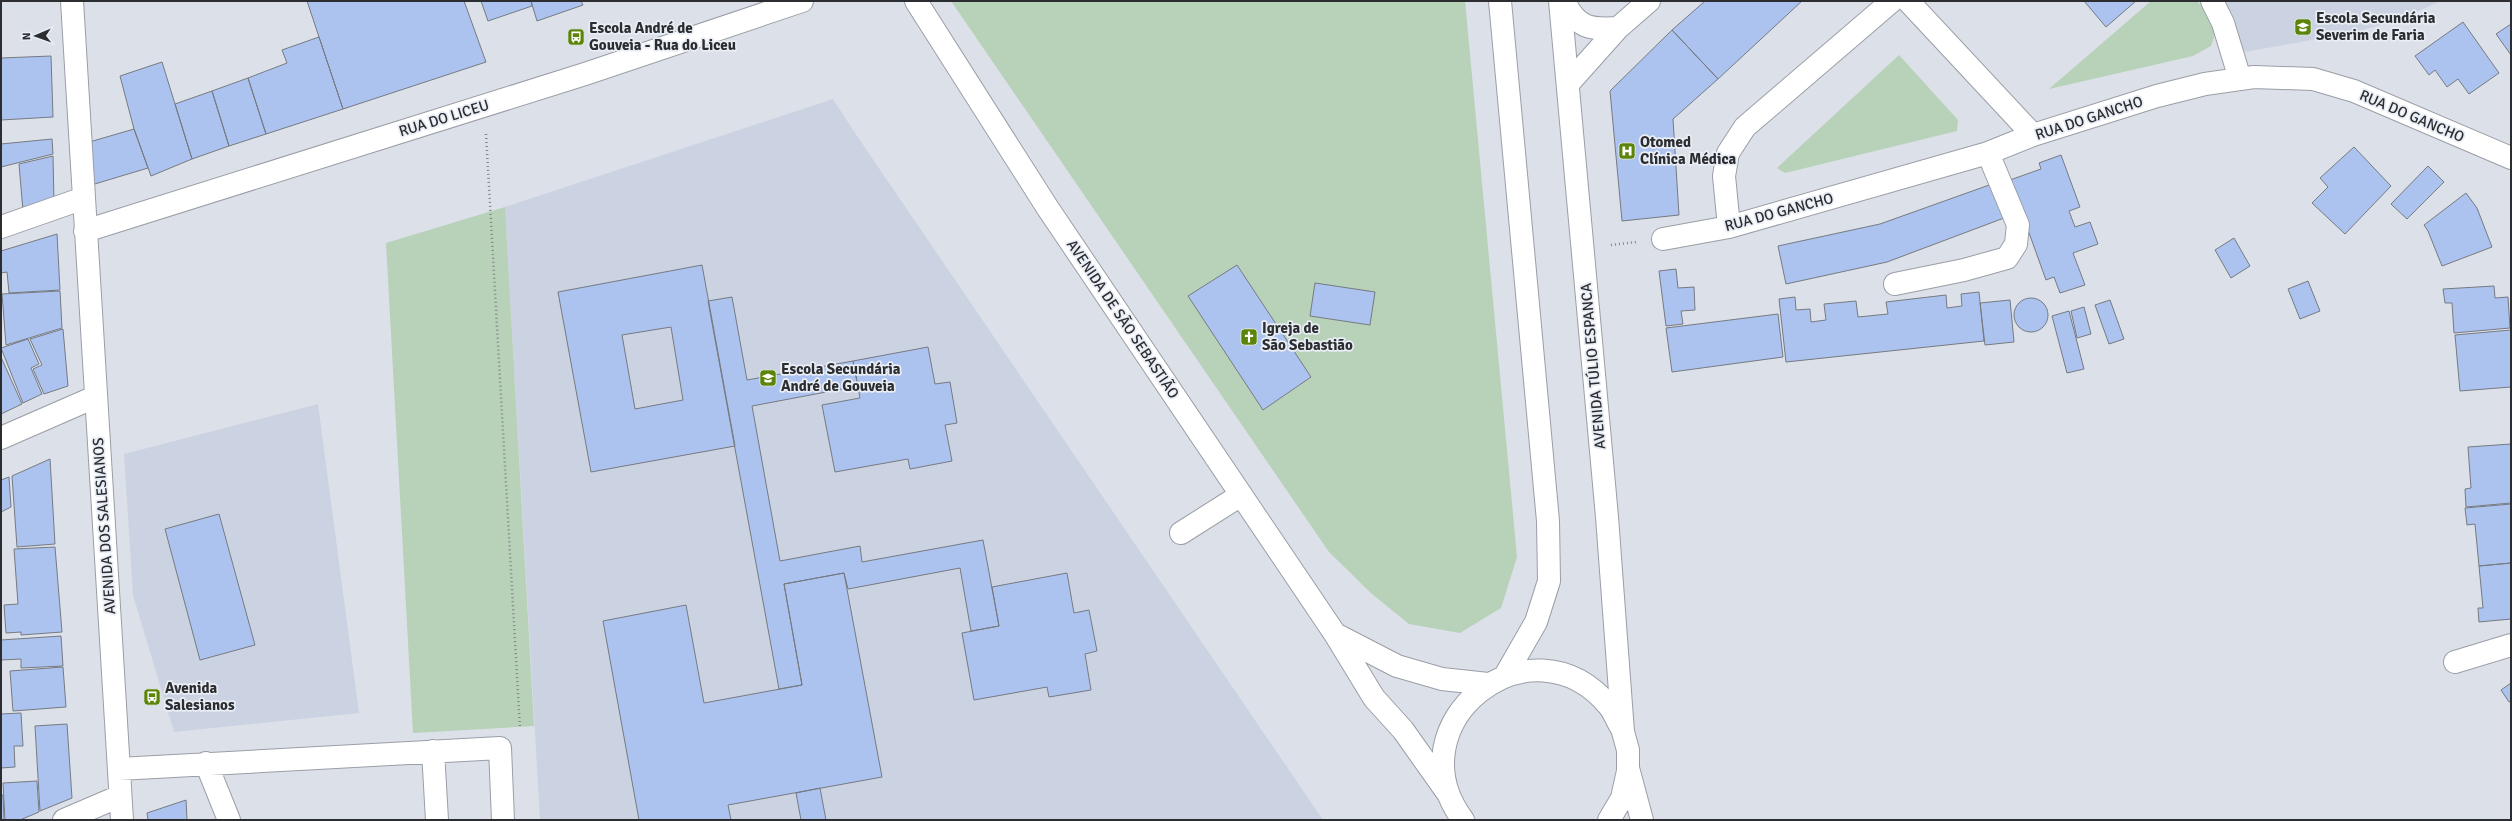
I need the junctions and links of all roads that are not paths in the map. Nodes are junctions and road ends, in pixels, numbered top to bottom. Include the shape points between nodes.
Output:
1 (72, 1) edge
2 (802, 1) edge
3 (916, 1) edge
4 (1500, 1) edge
5 (1560, 1) edge
6 (1564, 1) edge
7 (1649, 1) edge
8 (1892, 1) edge
9 (1908, 1) edge
10 (2212, 1) edge
11 (1618, 28) junction
12 (2240, 79) junction
13 (1568, 84) junction
14 (2033, 135) junction
15 (1988, 153) junction
16 (2511, 158) edge
17 (84, 198) junction
18 (1, 227) edge
19 (1729, 227) junction
20 (85, 231) junction
21 (1663, 239) road end
22 (1895, 284) dead end
23 (95, 397) junction
24 (1, 438) edge
25 (1241, 495) junction
26 (1181, 533) dead end
27 (1335, 634) junction
28 (2511, 646) edge
29 (2455, 662) dead end
30 (1496, 680) junction
31 (1623, 732) junction
32 (433, 751) junction
33 (206, 763) junction
34 (1628, 768) junction
35 (119, 769) junction
36 (1449, 795) junction
37 (120, 796) junction
38 (64, 820) edge
39 (122, 820) edge
40 (229, 820) edge
41 (436, 820) edge
42 (503, 820) edge
43 (1463, 820) edge
44 (1608, 820) edge
45 (1642, 820) edge

1 - 17 street
2 - 20 street, RUA DO LICEU via 484,106
3 - 25 street, AVENIDA DE SÃO SEBASTIÃO via 1047,207
4 - 30 street, AVENIDA TÚLIO ESPANCA via 1548,521 1549,581 1536,622
5 - 13 street, AVENIDA TÚLIO ESPANCA
6 - 11 street via 1571,15 1579,23 1588,27
7 - 11 street
8 - 19 street via 1745,127 1728,153 1724,176
9 - 14 street
10 - 12 street via 2224,23
11 - 13 street
12 - 14 street, RUA DO GANCHO via 2157,96
12 - 16 street, RUA DO GANCHO via 2286,77 2320,81 2354,91
13 - 31 street, AVENIDA TÚLIO ESPANCA
14 - 15 street, RUA DO GANCHO
15 - 19 street, RUA DO GANCHO
15 - 22 street via 2018,225 2016,244 2007,258
17 - 18 street
17 - 20 street, AVENIDA DOS SALESIANOS
19 - 21 street, RUA DO GANCHO
20 - 23 street, AVENIDA DOS SALESIANOS
23 - 24 street
23 - 35 street, AVENIDA DOS SALESIANOS
25 - 26 street
25 - 27 street, AVENIDA DE SÃO SEBASTIÃO
27 - 30 street, AVENIDA DE SÃO SEBASTIÃO via 1398,666 1442,679
27 - 36 street, AVENIDA DE SÃO SEBASTIÃO via 1374,698 1403,730
28 - 29 street
30 - 31 street, AVENIDA TÚLIO ESPANCA via 1533,670 1562,674 1588,687 1609,707
30 - 36 street, AVENIDA TÚLIO ESPANCA via 1474,694 1456,715 1446,741 1444,768
31 - 34 street, AVENIDA TÚLIO ESPANCA via 1628,750
32 - 33 street
32 - 41 street
32 - 42 street via 500,748
33 - 35 street
33 - 40 street
34 - 44 street, AVENIDA TÚLIO ESPANCA via 1622,798
34 - 45 street, AVENIDA TÚLIO ESPANCA
35 - 37 street, AVENIDA DOS SALESIANOS
36 - 43 street, AVENIDA TÚLIO ESPANCA
37 - 38 street
37 - 39 street, AVENIDA DOS SALESIANOS

